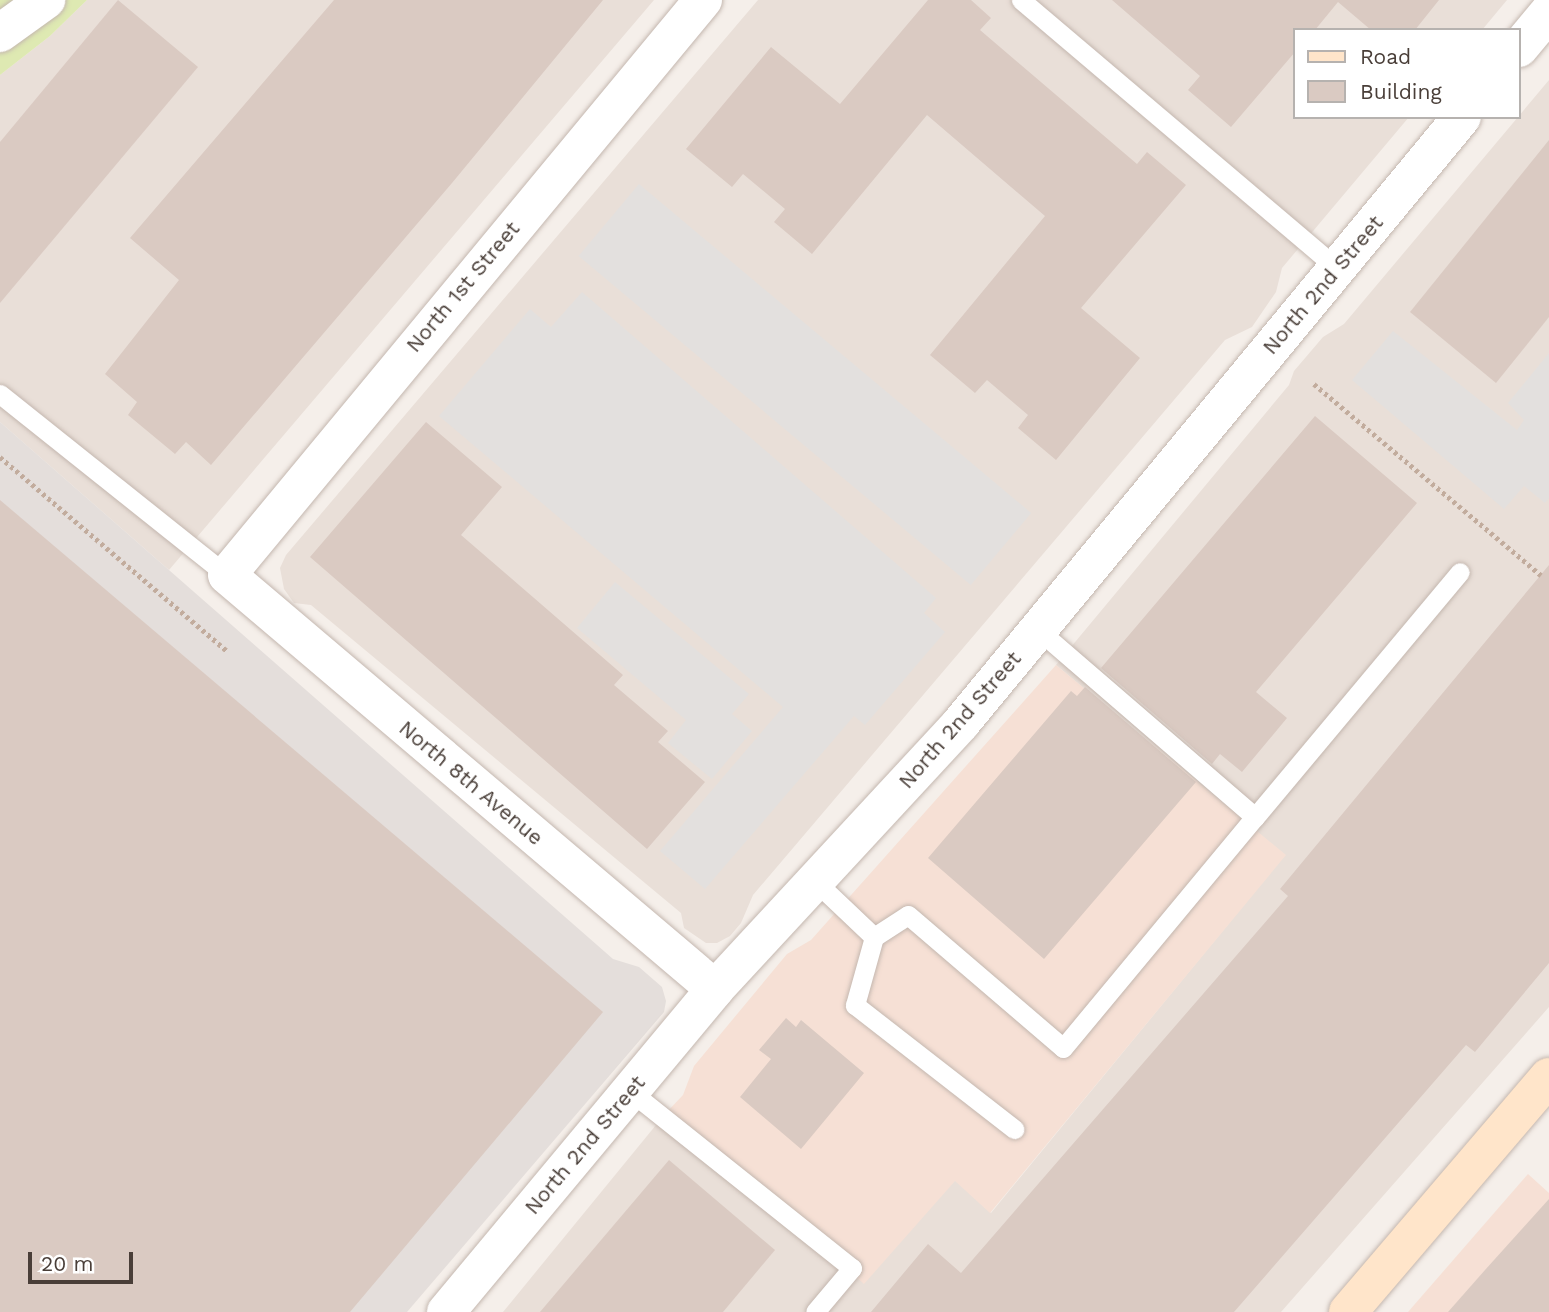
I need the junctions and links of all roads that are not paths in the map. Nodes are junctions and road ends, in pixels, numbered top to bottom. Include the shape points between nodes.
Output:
1 (46, 0) edge
2 (703, 0) edge
3 (1021, 0) edge
4 (1549, 12) edge
5 (0, 33) edge
6 (1521, 46) edge
7 (1460, 119) edge
8 (1337, 268) junction
9 (0, 394) edge
10 (1460, 572) dead end
11 (227, 575) junction
12 (1038, 630) junction
13 (1255, 817) junction
14 (815, 881) junction
15 (874, 937) junction
16 (715, 989) junction
17 (1549, 1077) edge
18 (630, 1091) junction
19 (1014, 1129) dead end
20 (446, 1312) edge
21 (815, 1312) edge
22 (1348, 1312) edge

1 - 5 street
2 - 11 street, North 1st Street
3 - 8 lane
4 - 6 street
7 - 8 street, North 2nd Street
8 - 12 street, North 2nd Street
9 - 11 lane
10 - 13 lane
11 - 16 street, North 8th Avenue
12 - 13 lane
12 - 14 street, North 2nd Street via 961,723
13 - 15 lane via 1063,1048 908,915
14 - 15 lane
14 - 16 street, North 2nd Street
15 - 19 lane via 855,1005
16 - 18 street, North 2nd Street
17 - 22 main road
18 - 20 street, North 2nd Street
18 - 21 lane via 852,1268

